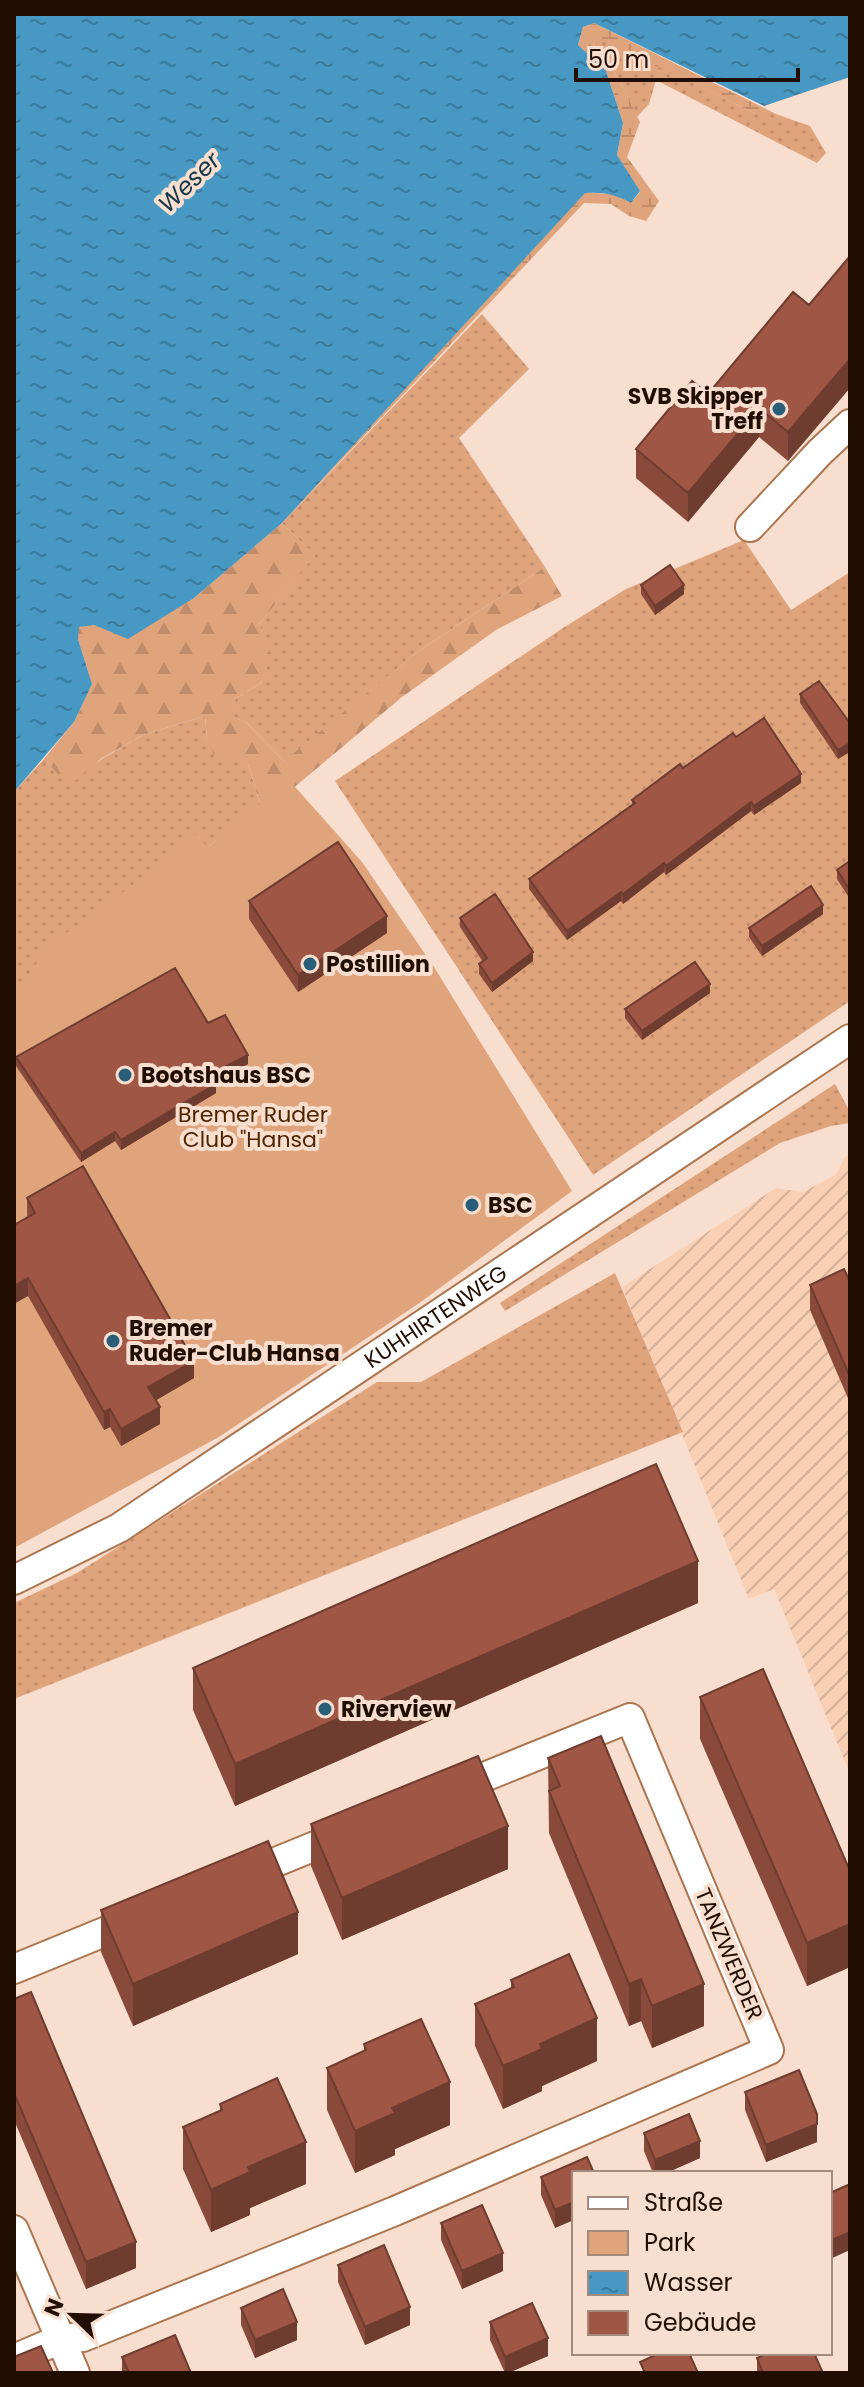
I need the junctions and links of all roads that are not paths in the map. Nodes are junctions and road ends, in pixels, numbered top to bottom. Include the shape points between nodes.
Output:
1 (850, 424) edge
2 (750, 527) dead end
3 (850, 1039) edge
4 (14, 1580) edge
5 (425, 1801) edge
6 (366, 1825) edge
7 (219, 1885) edge
8 (161, 1909) edge
9 (14, 1969) edge
10 (14, 2230) edge
11 (61, 2339) junction
12 (14, 2359) edge
13 (75, 2373) edge

1 - 2 street
3 - 4 street, KUHHIRTENWEG via 119,1528
5 - 11 street, TANZWERDER via 630,1718 769,2050 395,2211 83,2337
6 - 7 street
8 - 9 street
10 - 11 street
11 - 12 street, TANZWERDER
11 - 13 street

